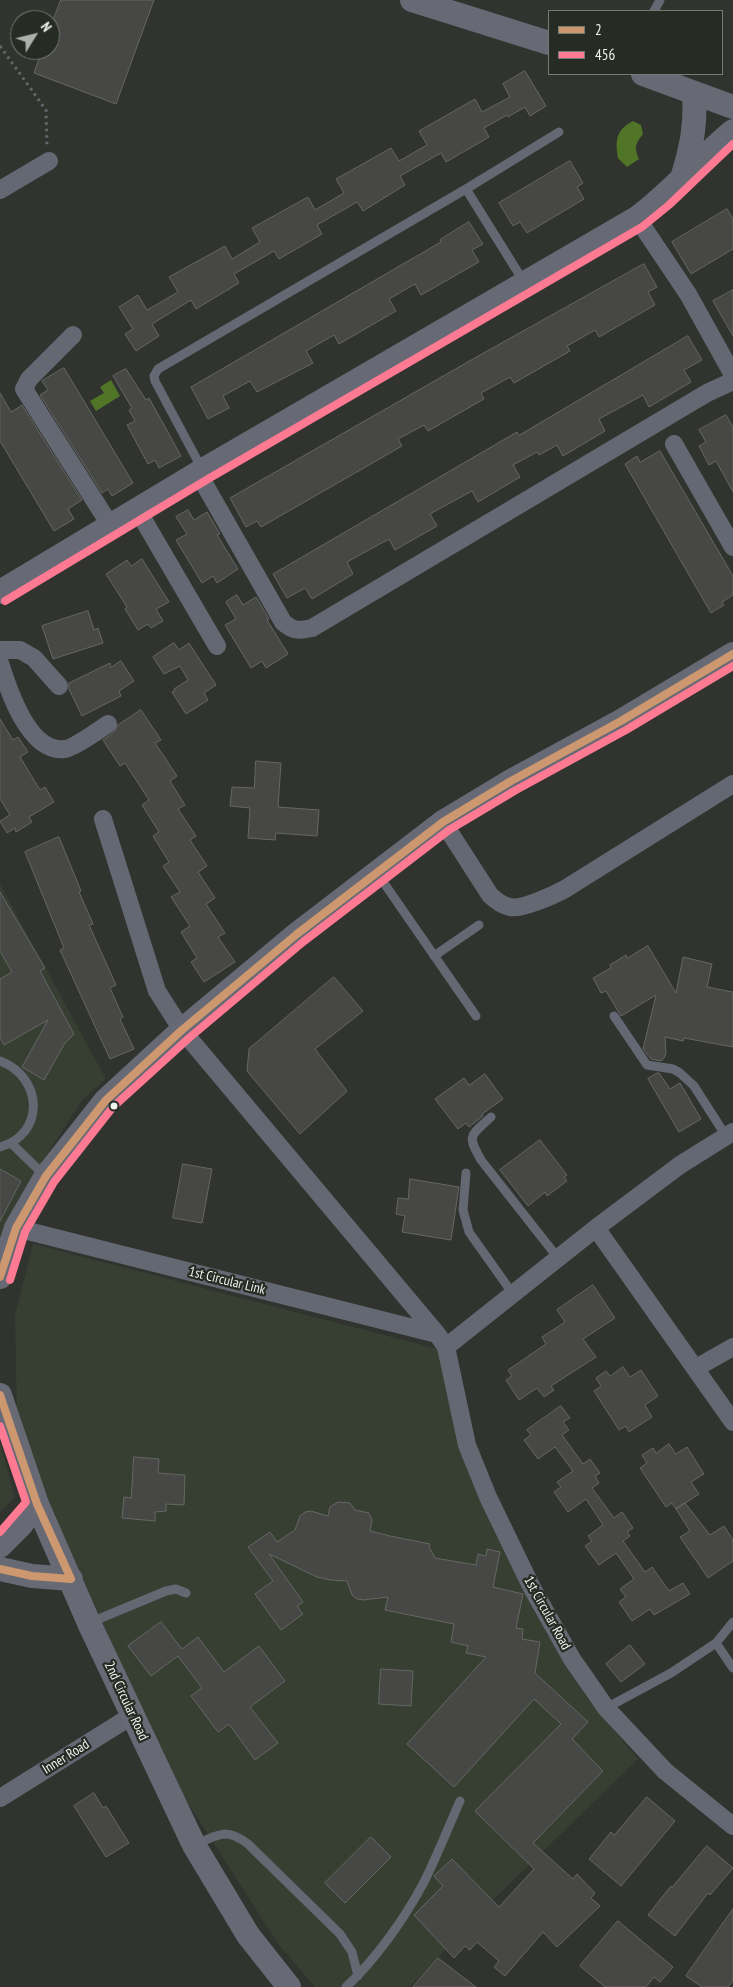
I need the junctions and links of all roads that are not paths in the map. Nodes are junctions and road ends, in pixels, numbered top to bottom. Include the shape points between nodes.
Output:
1 (412, 0) edge
2 (548, 43) edge
3 (646, 75) edge
4 (694, 93) junction
5 (733, 106) edge
6 (733, 131) edge
7 (559, 132) dead end
8 (49, 161) dead end
9 (682, 177) junction
10 (466, 189) junction
11 (0, 190) edge
12 (637, 218) junction
13 (524, 282) junction
14 (73, 334) dead end
15 (733, 375) edge
16 (733, 381) edge
17 (674, 444) dead end
18 (200, 471) junction
19 (137, 509) junction
20 (110, 525) junction
21 (732, 543) edge
22 (0, 592) edge
23 (217, 646) dead end
24 (0, 650) edge
25 (731, 659) edge
26 (0, 663) edge
27 (59, 686) dead end
28 (108, 724) dead end
29 (733, 784) edge
30 (103, 819) dead end
31 (443, 822) junction
32 (377, 873) junction
33 (479, 925) dead end
34 (434, 956) junction
35 (476, 1016) dead end
36 (614, 1016) dead end
37 (182, 1030) junction
38 (0, 1061) edge
39 (491, 1117) dead end
40 (730, 1134) edge
41 (12, 1144) junction
42 (0, 1147) edge
43 (466, 1173) dead end
44 (46, 1176) junction
45 (16, 1228) junction
46 (596, 1228) junction
47 (558, 1258) junction
48 (0, 1277) edge
49 (513, 1294) junction
50 (442, 1340) junction
51 (733, 1347) edge
52 (696, 1368) junction
53 (0, 1395) edge
54 (733, 1422) edge
55 (37, 1504) junction
56 (0, 1546) edge
57 (0, 1569) edge
58 (70, 1578) junction
59 (186, 1593) dead end
60 (733, 1622) edge
61 (89, 1623) junction
62 (716, 1643) junction
63 (733, 1668) edge
64 (606, 1708) junction
65 (133, 1716) junction
66 (0, 1798) edge
67 (460, 1801) dead end
68 (733, 1826) edge
69 (194, 1845) junction
70 (358, 1976) junction
71 (289, 1987) edge
72 (346, 1987) edge

1 - 2 street
3 - 4 street
4 - 5 street
4 - 9 street via 696,119
6 - 9 street
7 - 10 lane
8 - 11 street
9 - 12 street via 663,198
10 - 13 lane
10 - 18 lane via 158,369 155,381
12 - 13 street
12 - 15 street via 688,294
13 - 18 street
14 - 20 street via 24,388
16 - 18 street via 707,393 312,628 292,630 283,622
17 - 21 street
18 - 19 street
19 - 20 street
19 - 23 street
20 - 22 street
24 - 27 street via 20,650 34,658
25 - 31 street
26 - 28 street via 9,693 20,714 35,736 48,746 67,749
29 - 31 street via 550,898 512,908 499,904 490,895
30 - 37 street via 157,990
31 - 32 street
32 - 34 lane
32 - 37 street via 297,934
33 - 34 lane
34 - 35 lane
36 - 40 lane via 647,1065 673,1068 694,1086
37 - 44 street via 106,1100
37 - 50 street
38 - 41 lane via 10,1065 24,1079 32,1093 31,1123
39 - 47 lane via 474,1133 472,1144
40 - 46 street via 680,1165
41 - 42 lane
41 - 44 lane
43 - 49 lane via 463,1210 469,1232
44 - 45 street
45 - 48 street
45 - 50 street, 1st Circular Link
46 - 47 street
46 - 52 street
47 - 49 street
49 - 50 street
50 - 64 street, 1st Circular Road via 467,1445 488,1497 532,1588 572,1659
51 - 52 street
52 - 54 street
53 - 55 street, 2nd Circular Road
55 - 56 street
55 - 58 street, 2nd Circular Road
57 - 58 street via 32,1576
58 - 61 street, 2nd Circular Road
59 - 61 lane via 176,1589 166,1591
60 - 62 lane
61 - 65 street, 2nd Circular Road
62 - 63 lane
62 - 64 lane via 671,1673
64 - 68 street, 1st Circular Road via 664,1771
65 - 66 street, Inner Road
65 - 69 street, 2nd Circular Road
67 - 70 lane via 424,1883 392,1933
69 - 70 lane via 227,1832 248,1844 340,1934 352,1952
69 - 71 street, 2nd Circular Road via 248,1935
70 - 72 lane

